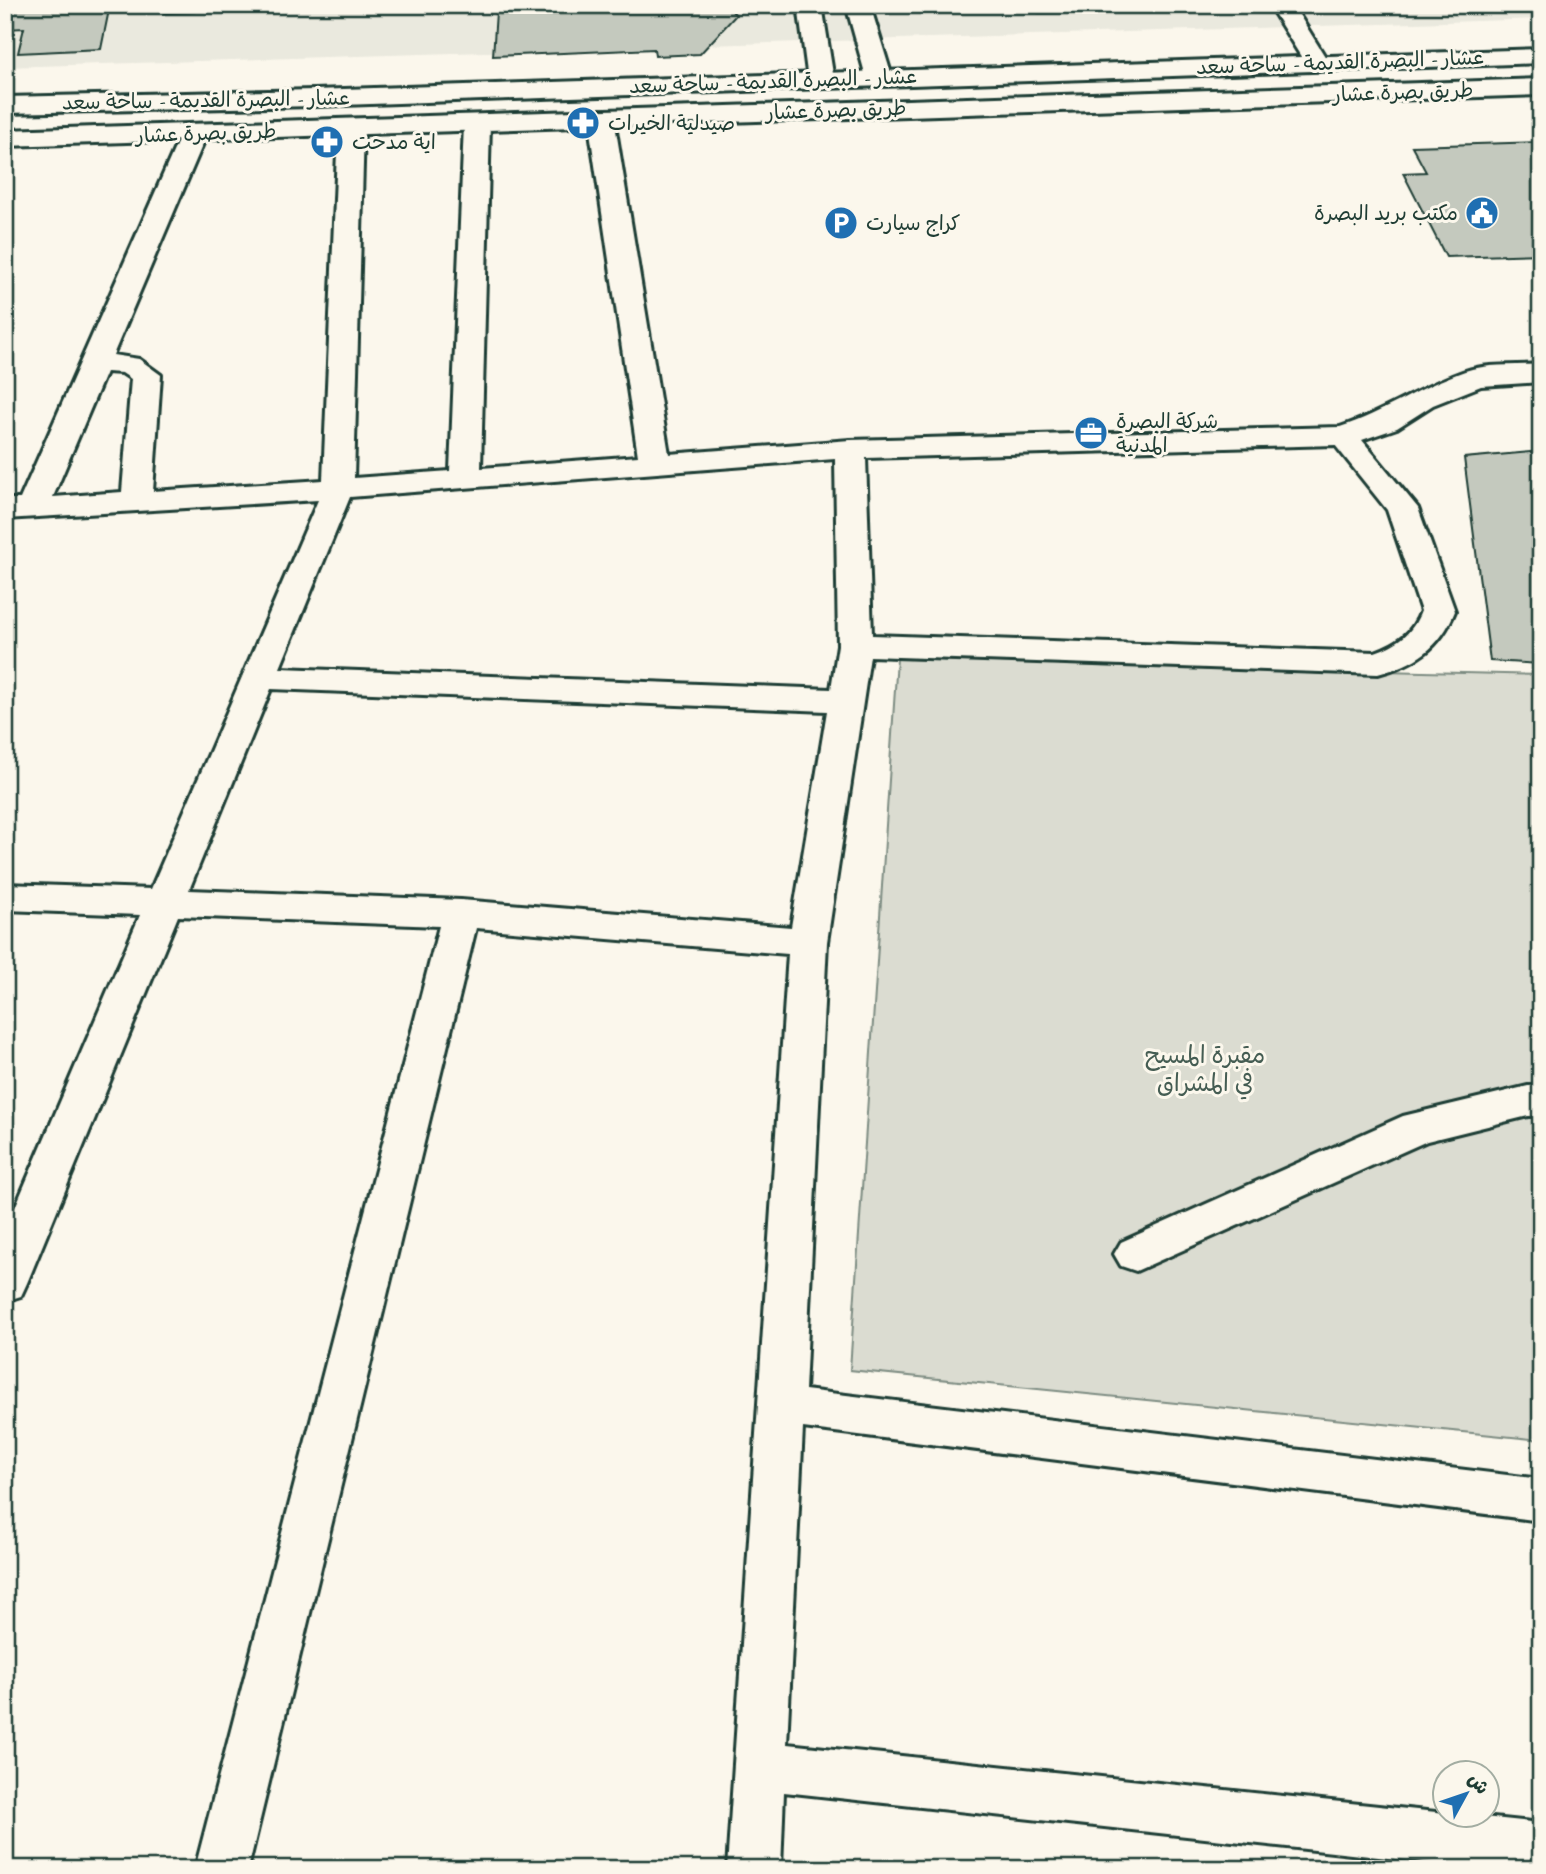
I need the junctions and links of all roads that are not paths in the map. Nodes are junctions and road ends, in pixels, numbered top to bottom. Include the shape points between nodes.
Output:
1 (186, 5) edge
2 (810, 5) edge
3 (858, 5) edge
4 (1281, 5) edge
5 (172, 6) edge
6 (1541, 56) edge
7 (1317, 63) junction
8 (879, 77) junction
9 (821, 80) junction
10 (1541, 88) edge
11 (5, 105) edge
12 (600, 118) junction
13 (477, 124) junction
14 (351, 129) junction
15 (194, 134) junction
16 (5, 138) edge
17 (95, 362) junction
18 (1541, 373) edge
19 (1343, 436) junction
20 (850, 449) junction
21 (655, 464) junction
22 (465, 479) junction
23 (338, 489) junction
24 (137, 501) junction
25 (19, 509) edge
26 (855, 645) junction
27 (260, 678) junction
28 (847, 701) junction
29 (5, 897) edge
30 (164, 905) junction
31 (461, 912) junction
32 (808, 942) junction
33 (1541, 1101) edge
34 (1136, 1255) dead end
35 (5, 1283) edge
36 (781, 1406) junction
37 (1541, 1500) edge
38 (760, 1765) junction
39 (1541, 1849) edge
40 (221, 1869) edge
41 (754, 1869) edge

1 - 5 street
2 - 9 street
3 - 8 street
4 - 7 street
6 - 7 street, عشار - البصرة القديمة - ساحة سعد
7 - 8 street, عشار - البصرة القديمة - ساحة سعد
8 - 9 street, عشار - البصرة القديمة - ساحة سعد
9 - 11 street, عشار - البصرة القديمة - ساحة سعد
10 - 12 street, طريق بصرة عشار
12 - 13 street, طريق بصرة عشار
12 - 21 street
13 - 14 street, طريق بصرة عشار
13 - 22 street
14 - 15 street, طريق بصرة عشار
14 - 23 street
15 - 16 street, طريق بصرة عشار
15 - 17 street
17 - 24 street via 129,365 146,375
17 - 25 street
18 - 19 street via 1476,377 1422,399 1386,422
19 - 20 street
19 - 26 street via 1402,508 1438,611 1430,632 1408,653 1378,663
20 - 21 street
20 - 26 street
21 - 22 street
22 - 23 street
23 - 24 street
23 - 27 street
24 - 25 street
26 - 28 street
27 - 28 street
27 - 30 street
28 - 32 street
29 - 30 street
30 - 31 street
30 - 35 street
31 - 32 street
31 - 40 street
32 - 36 street
33 - 34 street via 1418,1127
36 - 37 street
36 - 38 street
38 - 39 street
38 - 41 street

